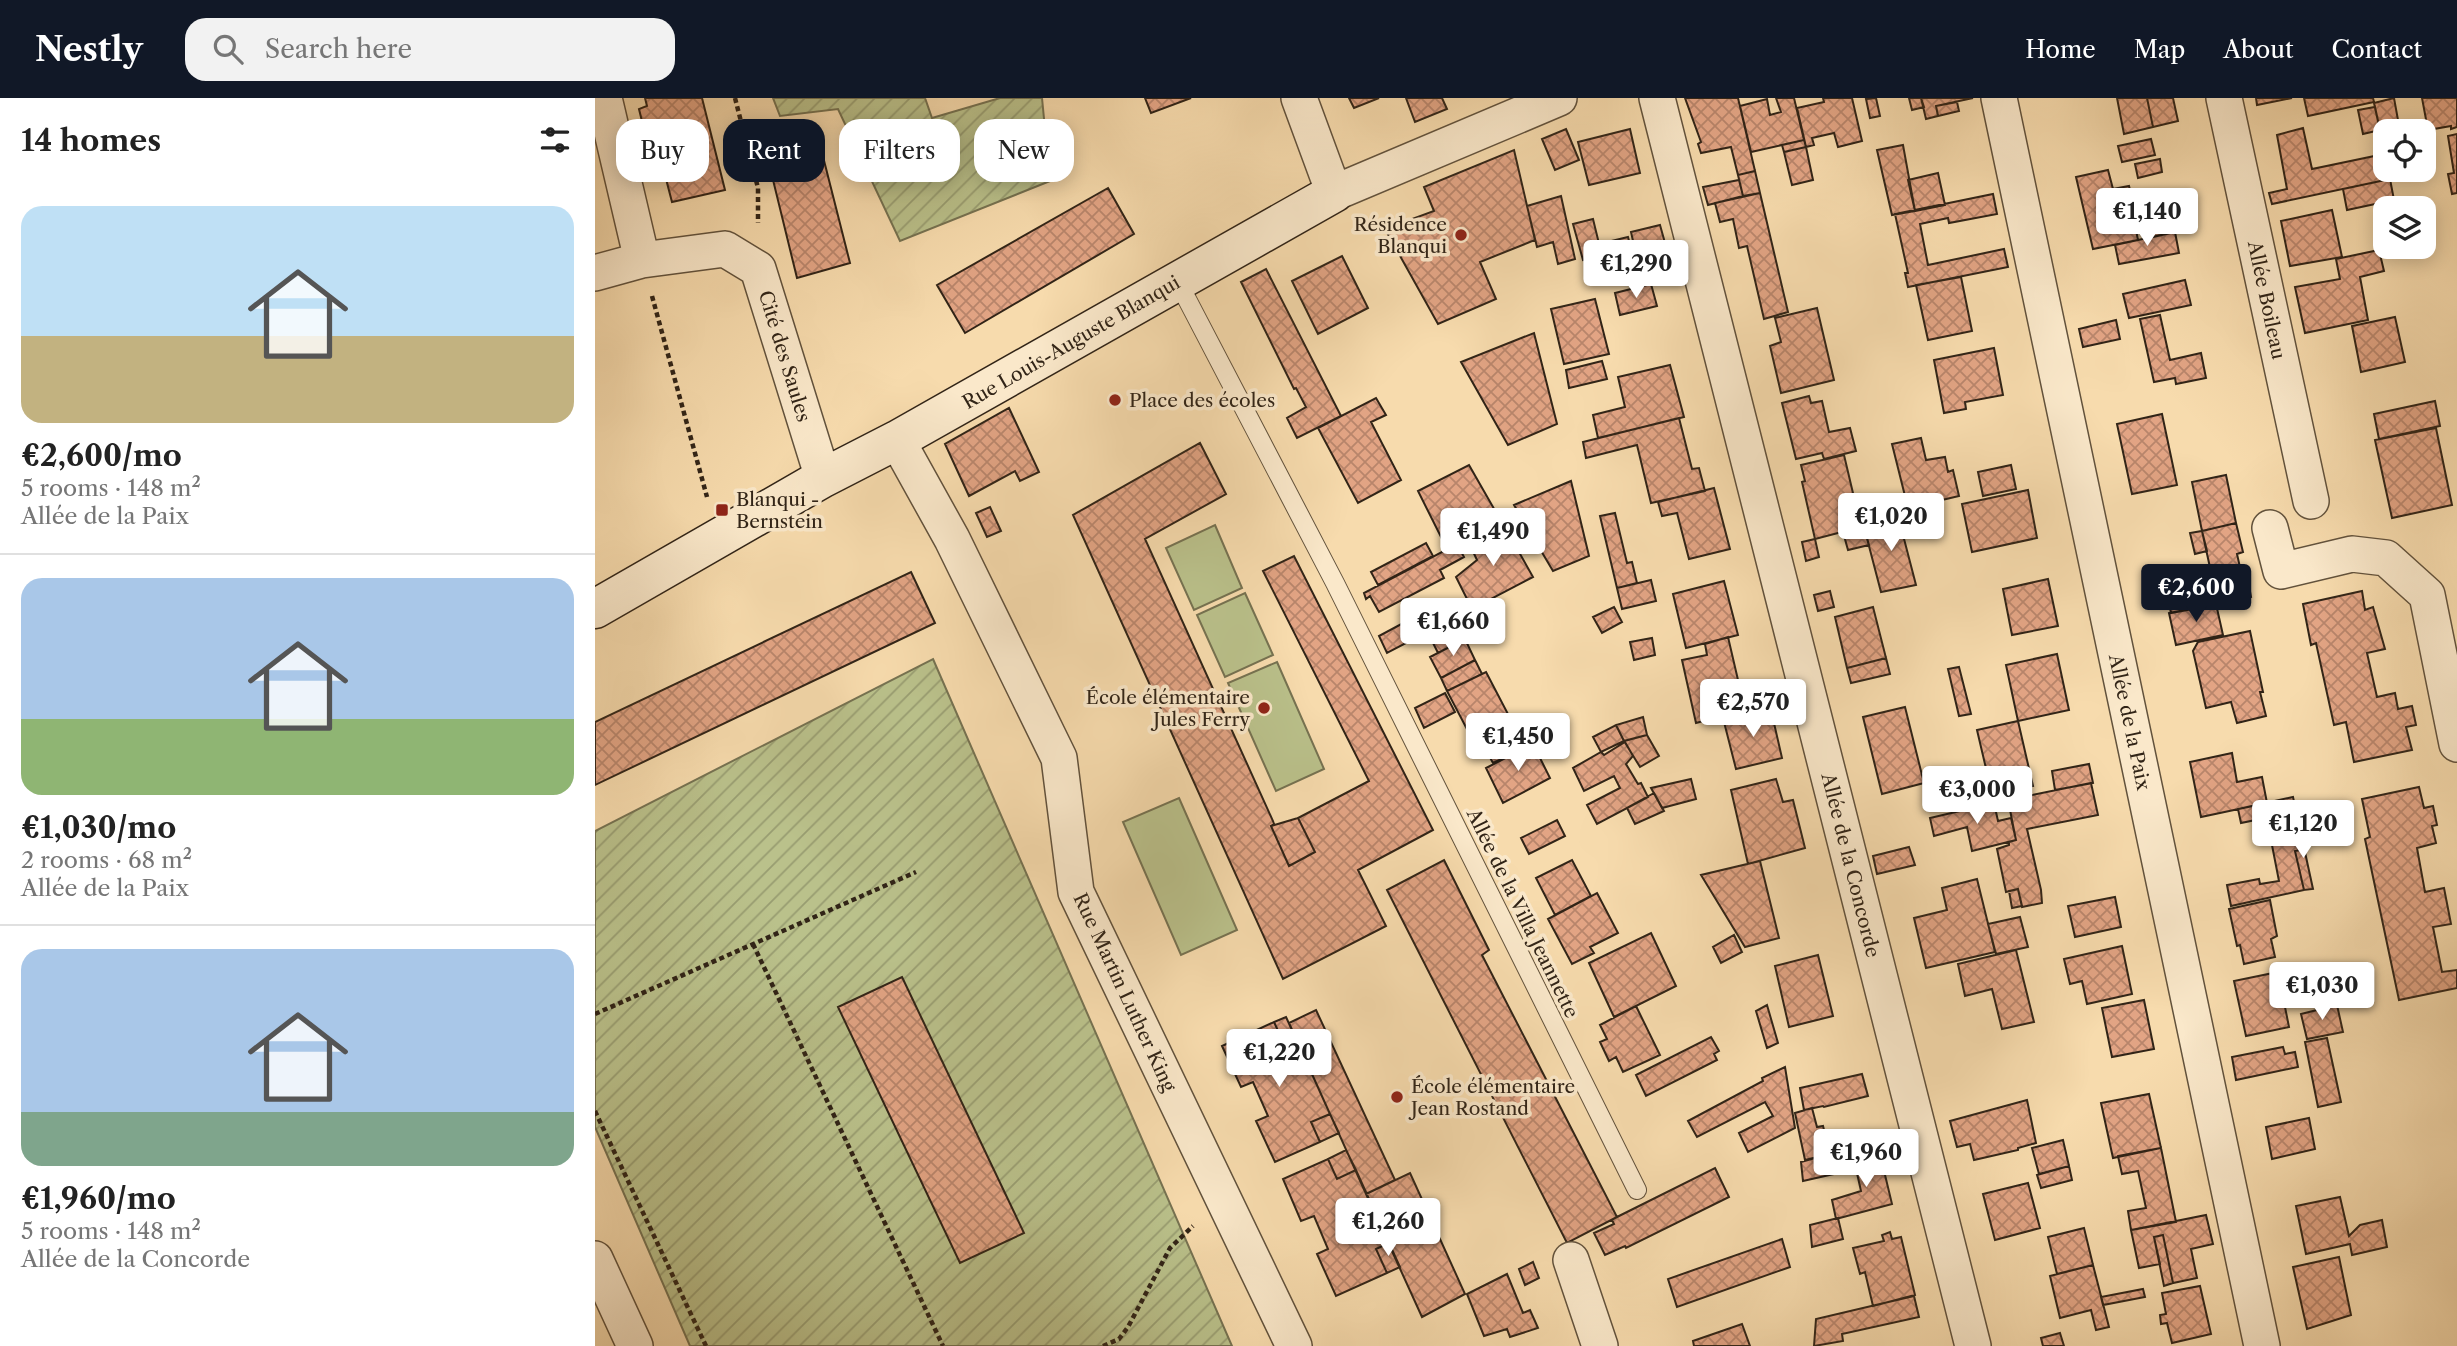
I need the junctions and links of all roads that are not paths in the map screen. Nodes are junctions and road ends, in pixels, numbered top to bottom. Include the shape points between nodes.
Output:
1 (604, 98) edge
2 (1300, 98) edge
3 (1559, 98) edge
4 (1657, 98) edge
5 (1999, 98) edge
6 (2224, 98) edge
7 (1334, 193) junction
8 (642, 260) junction
9 (595, 273) edge
10 (1178, 282) junction
11 (897, 440) junction
12 (823, 478) junction
13 (2311, 501) dead end
14 (2270, 528) dead end
15 (595, 610) edge
16 (2457, 744) edge
17 (1637, 1190) dead end
18 (595, 1259) edge
19 (1571, 1260) dead end
20 (635, 1346) edge
21 (1294, 1346) edge
22 (1600, 1346) edge
23 (1973, 1346) edge
24 (2262, 1346) edge

1 - 8 street
2 - 7 street
3 - 7 street, Rue Louis-Auguste Blanqui
4 - 23 street, Allée de la Concorde
5 - 24 street, Allée de la Paix
6 - 13 street, Allée Boileau
7 - 10 street, Rue Louis-Auguste Blanqui
8 - 9 street, Cité des Saules
8 - 12 street, Cité des Saules via 725,249 758,269
10 - 11 street, Rue Louis-Auguste Blanqui
10 - 17 lane, Allée de la Villa Jeannette via 1335,583
11 - 12 street, Rue Louis-Auguste Blanqui
11 - 21 street, Rue Martin Luther King via 958,551 1059,758 1076,892
12 - 15 street, Rue Louis-Auguste Blanqui
14 - 16 street via 2281,571 2353,554 2386,558 2427,595
18 - 20 street
19 - 22 street

